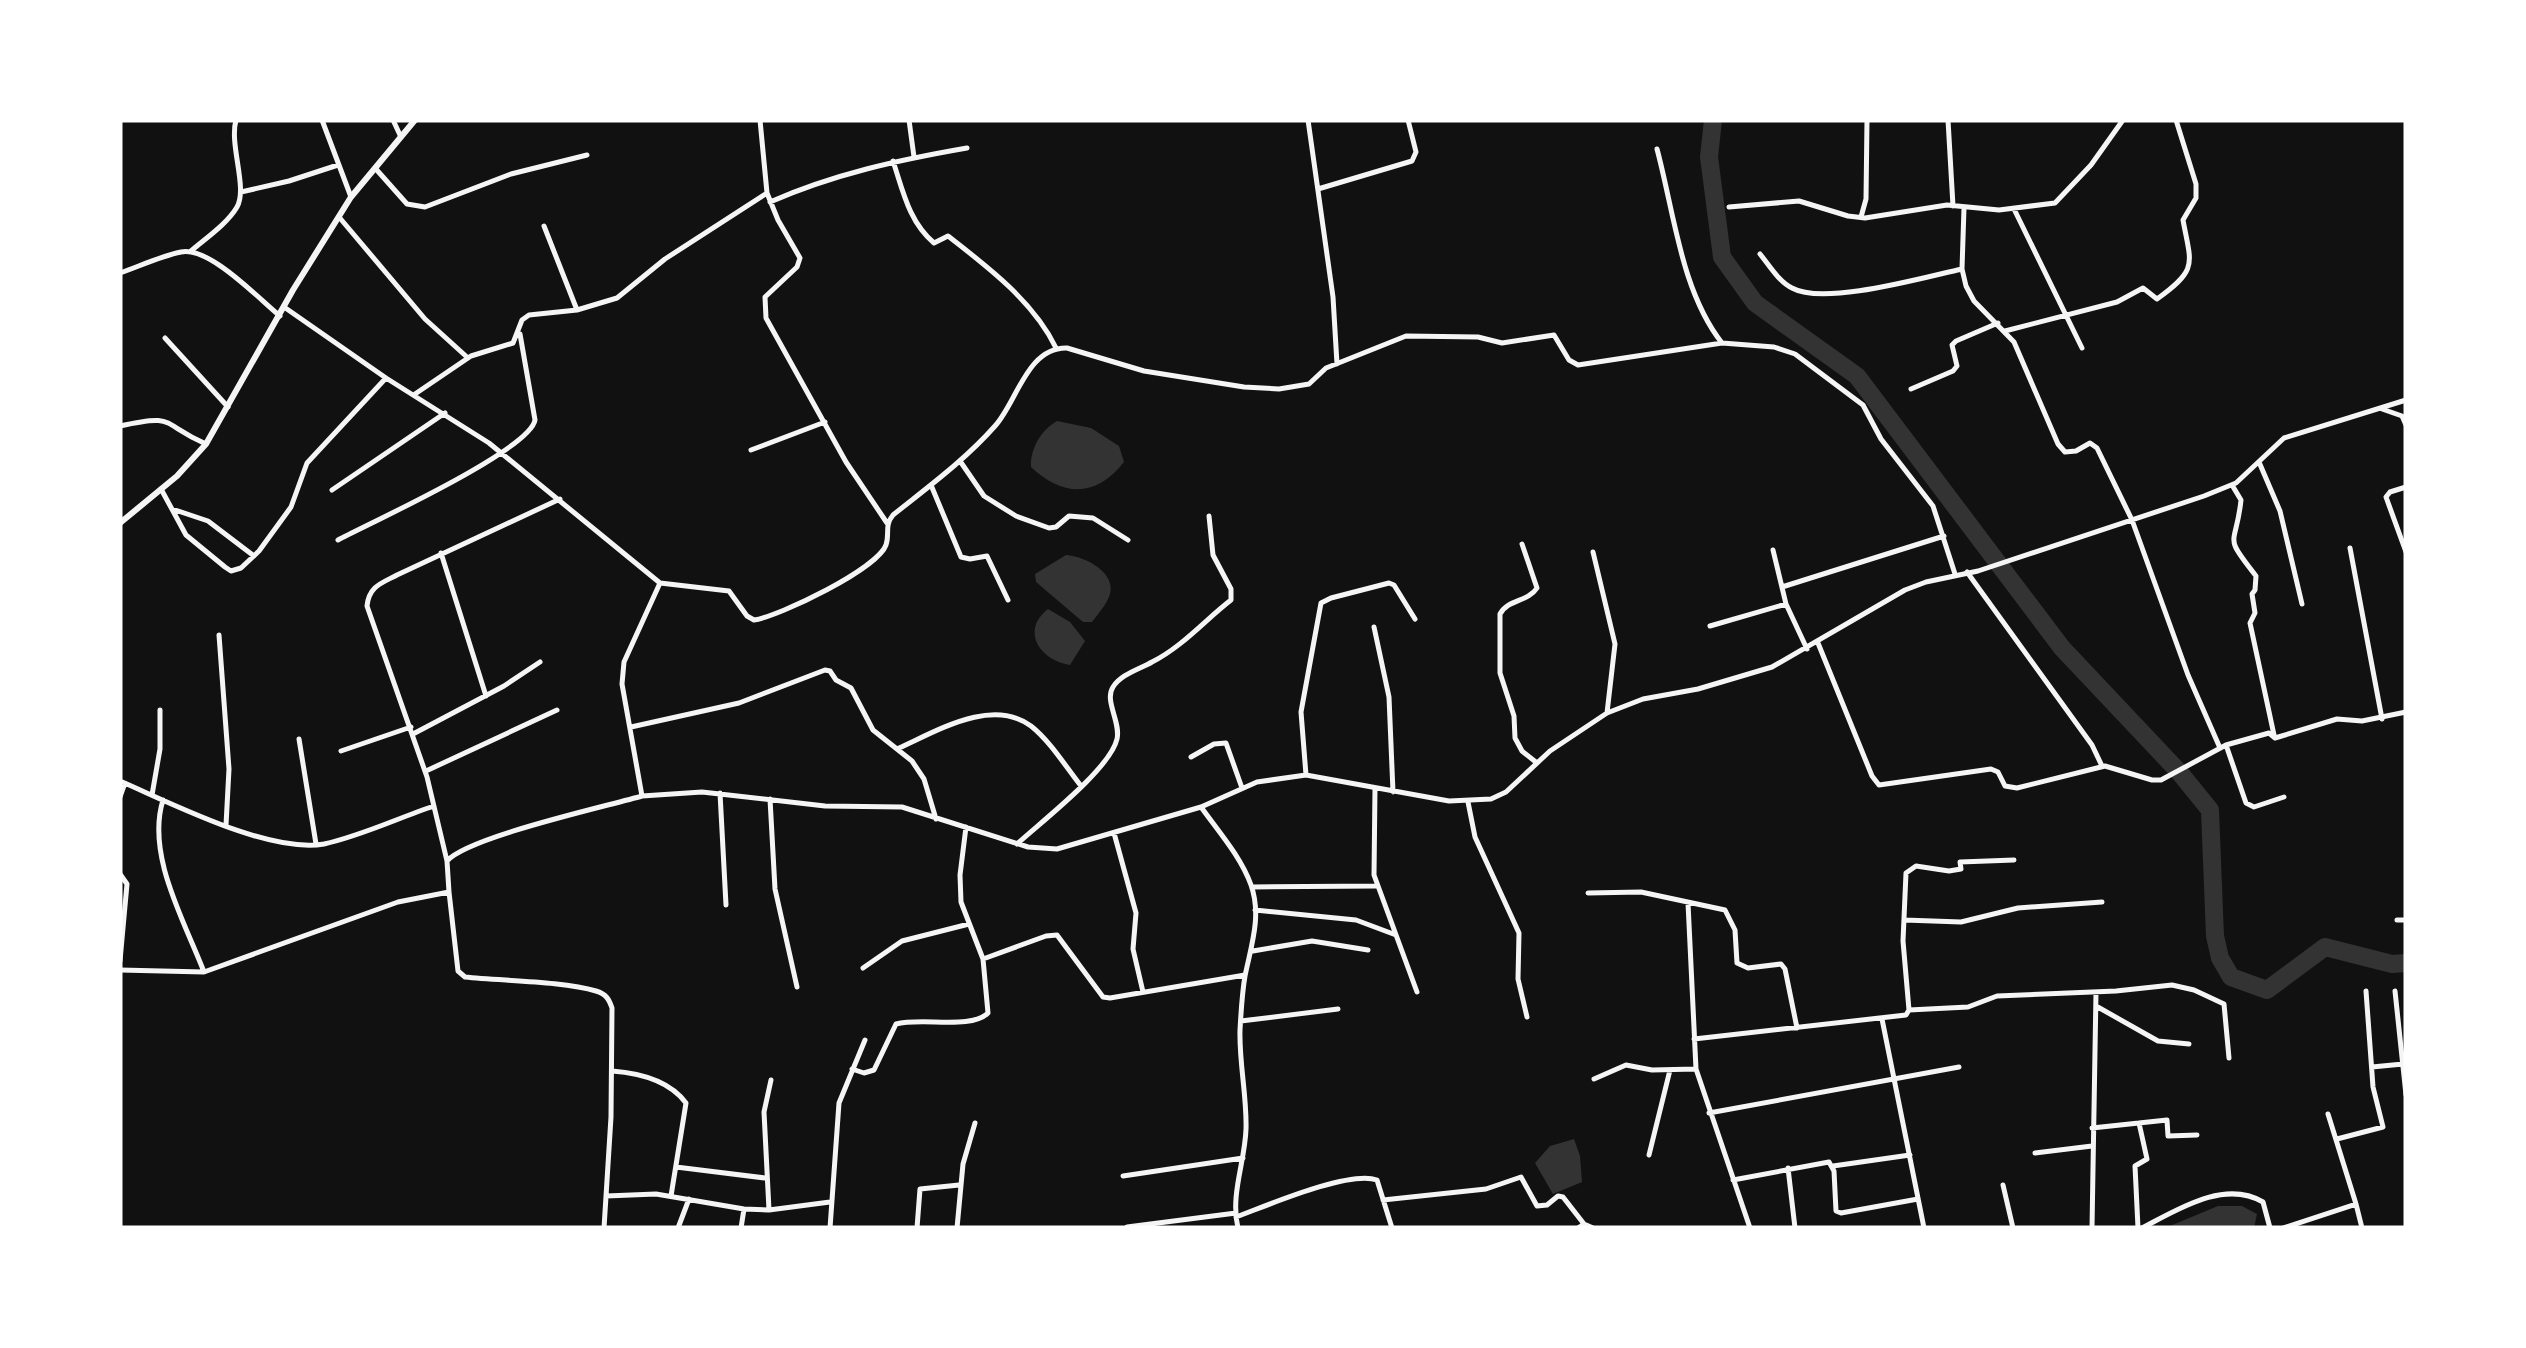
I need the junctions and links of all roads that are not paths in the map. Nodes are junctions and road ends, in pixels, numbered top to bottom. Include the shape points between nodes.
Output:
1 (236, 120) edge
2 (322, 120) edge
3 (393, 120) edge
4 (415, 120) edge
5 (760, 120) edge
6 (909, 120) edge
7 (1308, 120) edge
8 (1408, 120) edge
9 (1867, 120) edge
10 (1948, 120) edge
11 (2123, 120) edge
12 (2176, 120) edge
13 (400, 135) junction
14 (966, 148) dead end
15 (1657, 149) dead end
16 (586, 155) dead end
17 (914, 157) junction
18 (893, 161) junction
19 (338, 165) junction
20 (374, 168) junction
21 (1318, 189) junction
22 (240, 192) junction
23 (767, 193) junction
24 (352, 198) junction
25 (770, 202) junction
26 (1953, 206) junction
27 (1729, 207) dead end
28 (1964, 208) junction
29 (2014, 209) junction
30 (339, 217) junction
31 (1860, 217) junction
32 (544, 226) dead end
33 (191, 251) junction
34 (1760, 254) dead end
35 (1962, 269) junction
36 (120, 273) edge
37 (284, 308) junction
38 (576, 310) junction
39 (280, 316) junction
40 (2066, 317) junction
41 (1998, 323) junction
42 (518, 328) junction
43 (2005, 331) junction
44 (165, 338) dead end
45 (1722, 343) junction
46 (1056, 348) junction
47 (2082, 348) dead end
48 (468, 358) junction
49 (1336, 364) junction
50 (386, 378) junction
51 (1911, 389) dead end
52 (415, 394) junction
53 (2406, 400) edge
54 (228, 407) junction
55 (2379, 408) junction
56 (445, 413) junction
57 (824, 422) junction
58 (120, 426) edge
59 (2406, 426) edge
60 (206, 444) junction
61 (751, 450) dead end
62 (503, 454) junction
63 (960, 461) junction
64 (2258, 462) junction
65 (931, 485) junction
66 (2232, 485) junction
67 (2406, 487) edge
68 (161, 489) junction
69 (332, 490) dead end
70 (560, 499) junction
71 (172, 509) junction
72 (1209, 516) dead end
73 (2132, 520) junction
74 (120, 523) edge
75 (886, 523) junction
76 (1944, 536) junction
77 (338, 540) dead end
78 (1128, 540) dead end
79 (1522, 544) dead end
80 (2350, 548) dead end
81 (1773, 550) dead end
82 (1592, 552) dead end
83 (2406, 552) edge
84 (441, 553) junction
85 (254, 556) junction
86 (1967, 572) junction
87 (1955, 574) junction
88 (660, 583) junction
89 (1782, 586) junction
90 (1008, 600) dead end
91 (1786, 604) junction
92 (2302, 604) dead end
93 (1414, 620) dead end
94 (1710, 626) dead end
95 (1374, 627) dead end
96 (219, 635) dead end
97 (1818, 643) junction
98 (1808, 649) junction
99 (540, 662) dead end
100 (486, 696) junction
101 (160, 710) dead end
102 (557, 710) dead end
103 (2406, 712) edge
104 (1607, 713) junction
105 (2382, 718) junction
106 (630, 727) junction
107 (412, 730) junction
108 (2275, 738) junction
109 (299, 739) dead end
110 (2223, 746) junction
111 (899, 748) junction
112 (341, 751) dead end
113 (1192, 757) dead end
114 (1536, 763) junction
115 (2102, 766) junction
116 (426, 771) junction
117 (1306, 774) junction
118 (122, 782) edge
119 (1081, 786) junction
120 (1242, 788) junction
121 (1375, 788) junction
122 (720, 792) junction
123 (1393, 792) junction
124 (152, 795) junction
125 (120, 796) edge
126 (642, 796) junction
127 (2284, 796) dead end
128 (770, 799) junction
129 (163, 800) junction
130 (1468, 802) junction
131 (434, 806) junction
132 (1202, 807) junction
133 (936, 819) junction
134 (226, 825) junction
135 (966, 827) junction
136 (1114, 833) junction
137 (316, 844) junction
138 (1016, 844) junction
139 (2014, 860) dead end
140 (447, 861) junction
141 (120, 874) edge
142 (1376, 886) junction
143 (1252, 887) junction
144 (449, 892) junction
145 (1588, 893) dead end
146 (2102, 902) dead end
147 (1688, 904) junction
148 (726, 906) dead end
149 (1255, 910) junction
150 (1904, 920) junction
151 (2397, 920) dead end
152 (2406, 920) edge
153 (969, 924) junction
154 (1396, 935) junction
155 (1368, 950) dead end
156 (1253, 951) junction
157 (982, 959) junction
158 (120, 961) edge
159 (863, 968) dead end
160 (120, 970) edge
161 (204, 972) junction
162 (1245, 975) junction
163 (796, 987) dead end
164 (2366, 991) dead end
165 (1143, 992) junction
166 (1417, 992) dead end
167 (2096, 992) junction
168 (2395, 992) dead end
169 (2096, 1006) junction
170 (1338, 1009) dead end
171 (1909, 1010) junction
172 (1528, 1017) dead end
173 (1882, 1018) junction
174 (1241, 1021) junction
175 (1797, 1028) junction
176 (1694, 1039) junction
177 (865, 1040) dead end
178 (2189, 1044) dead end
179 (2229, 1058) dead end
180 (2405, 1064) edge
181 (1959, 1067) dead end
182 (2372, 1067) junction
183 (852, 1069) junction
184 (1696, 1069) junction
185 (1670, 1070) junction
186 (612, 1071) junction
187 (1594, 1079) dead end
188 (771, 1080) dead end
189 (1894, 1080) junction
190 (2406, 1095) edge
191 (1709, 1113) junction
192 (2328, 1114) dead end
193 (975, 1123) dead end
194 (2139, 1123) junction
195 (2092, 1128) junction
196 (2197, 1135) dead end
197 (2336, 1138) junction
198 (2092, 1146) junction
199 (2035, 1152) dead end
200 (1649, 1155) dead end
201 (1910, 1155) junction
202 (1244, 1158) junction
203 (1833, 1166) junction
204 (676, 1168) junction
205 (1788, 1168) junction
206 (1123, 1176) dead end
207 (765, 1178) junction
208 (1733, 1180) junction
209 (960, 1185) junction
210 (2002, 1185) dead end
211 (606, 1196) junction
212 (672, 1196) junction
213 (1918, 1198) junction
214 (689, 1199) junction
215 (1383, 1200) junction
216 (830, 1202) junction
217 (2356, 1204) junction
218 (744, 1209) junction
219 (768, 1210) junction
220 (1236, 1215) junction
221 (1581, 1226) edge
222 (1127, 1227) edge
223 (604, 1228) edge
224 (678, 1228) edge
225 (741, 1228) edge
226 (830, 1228) edge
227 (916, 1228) edge
228 (957, 1228) edge
229 (1238, 1228) edge
230 (1392, 1228) edge
231 (1593, 1228) edge
232 (1750, 1228) edge
233 (1795, 1228) edge
234 (1924, 1228) edge
235 (2013, 1228) edge
236 (2092, 1228) edge
237 (2140, 1228) edge
238 (2270, 1228) edge
239 (2283, 1228) edge
240 (2362, 1228) edge

1 - 22 street
2 - 19 street
3 - 13 street
4 - 13 street
5 - 23 street
6 - 17 street
7 - 21 street
8 - 21 street via 1412,160
9 - 31 street
10 - 26 street
11 - 29 street via 2055,203
12 - 40 street via 2196,184 2183,220 2192,252 2188,271 2157,299 2138,288 2117,302
13 - 20 street
14 - 17 street
15 - 45 street via 1690,282
16 - 20 street via 426,207 407,204
17 - 18 street
18 - 25 street via 816,181
18 - 46 street via 925,236 934,243 948,236 1002,281 1044,324
19 - 22 street
19 - 24 street
20 - 24 street
21 - 49 street
22 - 33 street via 228,218
23 - 25 street
23 - 38 street via 617,298
24 - 30 street
25 - 57 street via 800,258 765,297 766,318
26 - 28 street
26 - 31 street
27 - 31 street via 1799,201
28 - 29 street
28 - 35 street
29 - 40 street
30 - 37 street
30 - 48 street
32 - 38 street
33 - 36 street
33 - 39 street
34 - 35 street via 1788,287 1808,294 1867,290
35 - 41 street via 1974,301
37 - 39 street
37 - 50 street
38 - 42 street via 528,316
39 - 54 street
40 - 43 street
40 - 47 street
41 - 43 street
41 - 51 street via 1956,341 1953,371
42 - 48 street via 513,343
42 - 62 street via 535,425
43 - 73 street via 2058,444 2065,452 2090,443 2097,448
44 - 54 street
45 - 49 street via 1578,366 1554,335 1502,343 1406,336
45 - 76 street via 1788,350 1849,393 1933,506
46 - 49 street via 1244,388 1300,387
46 - 63 street
48 - 52 street
50 - 52 street
50 - 85 street via 307,463 290,507
52 - 56 street
53 - 55 street
54 - 60 street
55 - 59 street via 2402,416
55 - 64 street via 2284,438
56 - 62 street
56 - 69 street
57 - 61 street
57 - 75 street
58 - 60 street via 152,418 173,422
60 - 68 street
62 - 70 street
62 - 77 street
63 - 65 street
63 - 78 street via 984,496 1016,516 1049,528 1068,516 1093,518
64 - 66 street
64 - 92 street via 2280,511
65 - 75 street
65 - 90 street via 961,557 987,556
66 - 73 street
66 - 108 street via 2241,500 2232,537 2237,555 2256,576 2250,622
67 - 83 street via 2386,497
68 - 71 street
68 - 74 street
70 - 84 street
70 - 88 street
71 - 85 street via 208,521
71 - 85 street via 186,535 225,568 241,568
72 - 119 street via 1213,554 1231,600 1164,655 1114,684 1119,734
73 - 86 street
73 - 110 street via 2198,702
75 - 88 street via 886,544 878,555 794,608 760,619 747,616 730,591
76 - 87 street
76 - 89 street
79 - 114 street via 1537,588 1500,614 1500,673 1515,738
80 - 105 street
81 - 89 street
82 - 104 street via 1615,644
84 - 100 street
84 - 107 street via 368,596
86 - 87 street
86 - 115 street
87 - 97 street via 1905,590
88 - 106 street via 624,662
89 - 91 street
91 - 94 street
91 - 98 street
93 - 117 street via 1388,583 1321,603 1301,712
95 - 123 street via 1390,697
96 - 134 street via 230,769
97 - 98 street
97 - 115 street via 1879,785 1991,768 2016,788
98 - 104 street via 1772,668
99 - 100 street
100 - 107 street
101 - 124 street
102 - 116 street
103 - 105 street
104 - 114 street
105 - 108 street via 2338,719
106 - 111 street via 739,703 824,670 851,688 873,730
106 - 126 street
107 - 112 street
107 - 116 street
108 - 110 street via 2269,733
109 - 137 street
110 - 115 street via 2152,780
110 - 127 street via 2246,803 2254,807
111 - 119 street via 990,714 1015,716 1034,728
111 - 133 street via 924,779
113 - 120 street via 1226,743
114 - 130 street via 1499,796
116 - 131 street
117 - 120 street
117 - 121 street
118 - 124 street
118 - 125 street
119 - 138 street
120 - 132 street
121 - 123 street
121 - 142 street
122 - 126 street
122 - 128 street
122 - 148 street
123 - 130 street
124 - 129 street
126 - 140 street via 514,831
128 - 133 street via 902,807
128 - 163 street via 774,889
129 - 134 street
129 - 161 street via 157,820 161,851
130 - 172 street via 1475,836 1519,933 1518,979
131 - 137 street
131 - 140 street
132 - 136 street
132 - 143 street
133 - 135 street
134 - 137 street
135 - 138 street
135 - 153 street via 960,875
136 - 138 street via 1056,849
136 - 165 street via 1136,913 1133,950
139 - 150 street via 1960,862 1961,868 1949,871 1910,868
140 - 144 street
141 - 158 street via 127,884
142 - 143 street
142 - 154 street
143 - 149 street
144 - 161 street via 398,902
144 - 186 street via 458,970 465,977 609,998
145 - 147 street via 1642,892
146 - 150 street via 2018,908 1961,922
147 - 175 street via 1724,910 1736,930 1741,966 1781,964
147 - 176 street
149 - 154 street via 1356,920
149 - 156 street
150 - 171 street
151 - 152 street
153 - 157 street
153 - 159 street via 902,941
154 - 166 street
155 - 156 street via 1312,941
156 - 162 street
157 - 165 street via 1053,934 1103,996
157 - 183 street via 988,1014 983,1019 901,1022 874,1070
160 - 161 street
162 - 165 street
162 - 174 street
164 - 182 street
167 - 169 street
167 - 171 street via 1997,996 1968,1007
167 - 179 street via 2172,985 2220,1000
168 - 180 street
169 - 178 street via 2158,1041
169 - 195 street
170 - 174 street
171 - 173 street
173 - 175 street
173 - 189 street
174 - 202 street
175 - 176 street
176 - 184 street
177 - 183 street
180 - 182 street
180 - 190 street
181 - 189 street
182 - 197 street via 2383,1127
183 - 216 street via 838,1113
184 - 185 street
184 - 191 street
185 - 187 street via 1626,1065
185 - 200 street
186 - 204 street via 643,1075 682,1097
186 - 211 street
188 - 207 street via 764,1112
189 - 191 street
189 - 201 street
191 - 208 street
192 - 197 street
193 - 209 street
194 - 195 street
194 - 196 street via 2167,1120 2168,1136
194 - 237 street via 2148,1160 2134,1166
195 - 198 street
197 - 217 street
198 - 199 street
198 - 236 street
201 - 203 street
201 - 213 street
202 - 206 street
202 - 220 street
203 - 205 street
203 - 213 street via 1841,1213
204 - 207 street
204 - 212 street
205 - 208 street
205 - 233 street
207 - 219 street
208 - 232 street
209 - 227 street via 920,1188
209 - 228 street
210 - 235 street
211 - 212 street
211 - 223 street
212 - 214 street
213 - 234 street
214 - 218 street
214 - 224 street
215 - 220 street via 1377,1180 1360,1177
215 - 221 street via 1486,1189 1522,1178 1538,1206 1562,1197
215 - 230 street
216 - 219 street
216 - 226 street
217 - 239 street
217 - 240 street
218 - 219 street
218 - 225 street
220 - 222 street
220 - 229 street
221 - 231 street
237 - 238 street via 2191,1202 2238,1194 2263,1202

